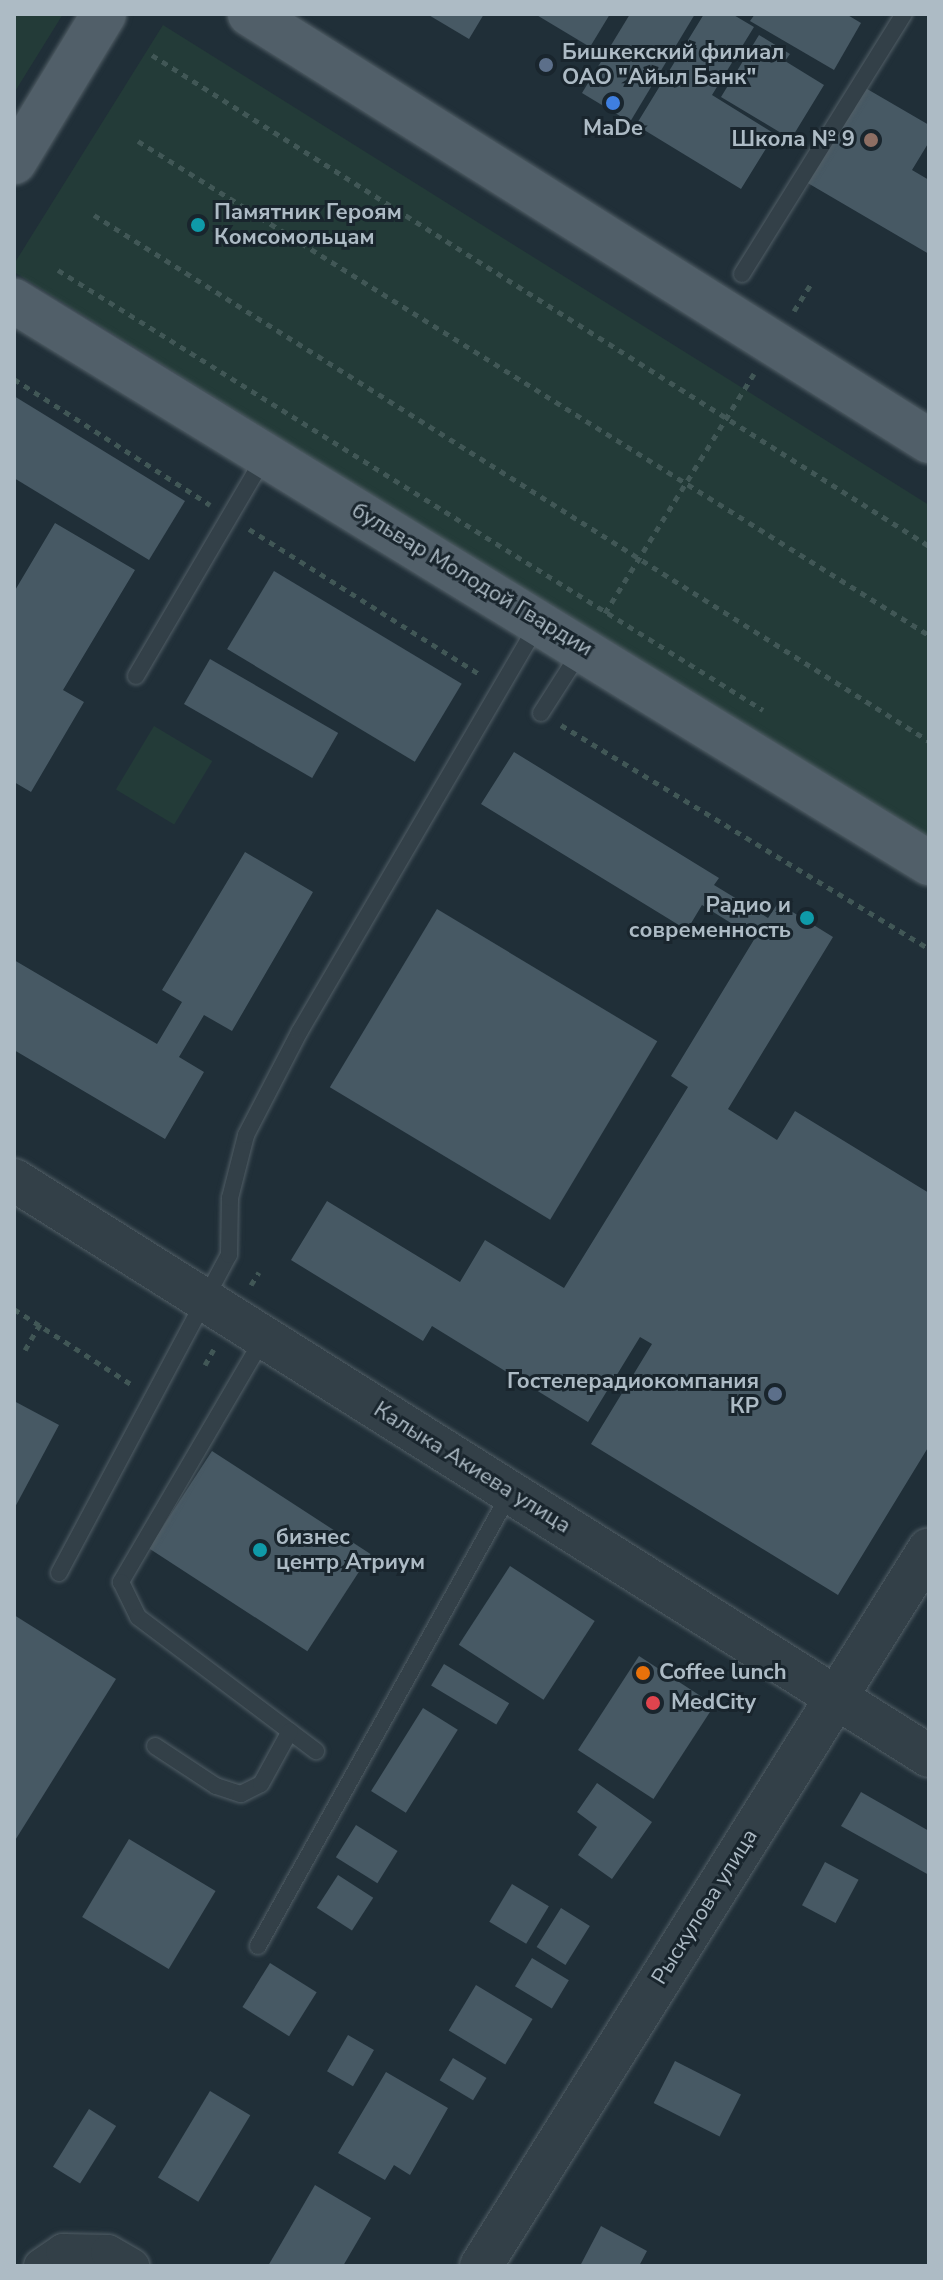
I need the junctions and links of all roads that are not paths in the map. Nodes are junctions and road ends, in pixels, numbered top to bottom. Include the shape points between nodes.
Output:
1 (104, 14) edge
2 (250, 14) edge
3 (904, 14) edge
4 (14, 162) edge
5 (742, 274) dead end
6 (14, 301) edge
7 (929, 441) edge
8 (266, 455) junction
9 (540, 621) junction
10 (594, 630) junction
11 (136, 676) dead end
12 (541, 713) road end
13 (929, 863) edge
14 (14, 1180) edge
15 (202, 1301) junction
16 (264, 1337) junction
17 (511, 1492) junction
18 (929, 1549) edge
19 (59, 1573) dead end
20 (836, 1697) junction
21 (290, 1731) junction
22 (155, 1746) dead end
23 (316, 1751) dead end
24 (929, 1756) edge
25 (258, 1946) dead end
26 (41, 2266) edge
27 (132, 2266) edge
28 (481, 2266) edge

1 - 4 main road
2 - 7 main road
3 - 5 lane
6 - 8 main road, бульвар Молодой Гвардии
8 - 9 main road, бульвар Молодой Гвардии
8 - 11 lane
9 - 10 main road, бульвар Молодой Гвардии
9 - 15 lane via 300,1031 246,1135 230,1198 229,1255
10 - 12 lane
10 - 13 main road, бульвар Молодой Гвардии
14 - 15 street, Калыка Акиева улица
15 - 16 street, Калыка Акиева улица
15 - 19 lane
16 - 17 street, Калыка Акиева улица
16 - 21 lane via 121,1582 138,1617
17 - 20 street, Калыка Акиева улица
17 - 25 lane
18 - 20 street, Рыскулова улица
20 - 24 street, Калыка Акиева улица
20 - 28 street, Рыскулова улица
21 - 22 lane via 261,1784 241,1794 216,1786
21 - 23 lane
26 - 27 street via 63,2251 108,2252

